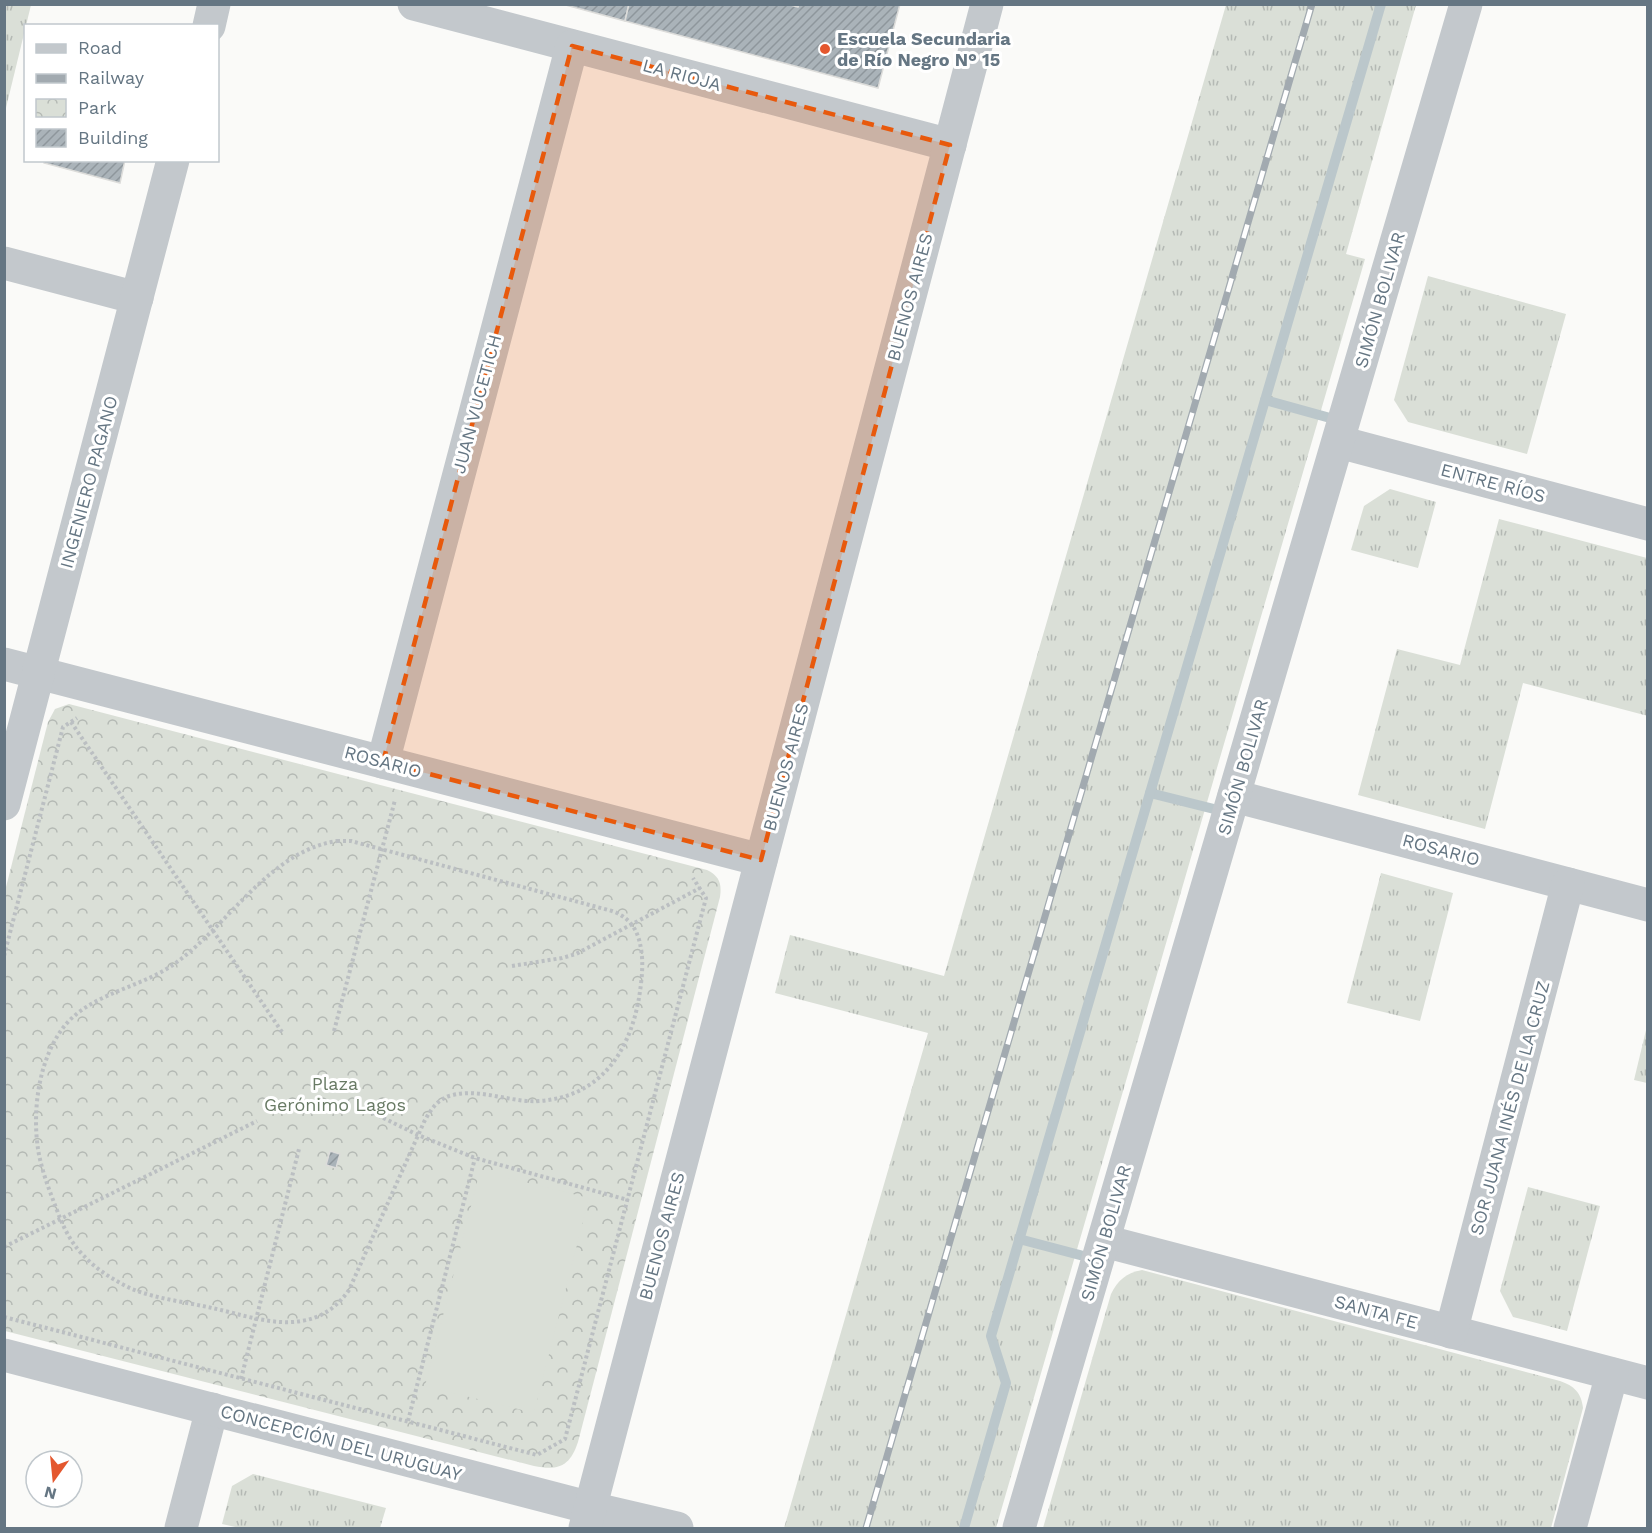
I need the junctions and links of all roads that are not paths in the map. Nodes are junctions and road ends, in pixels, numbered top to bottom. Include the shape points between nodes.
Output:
1 (214, 4) edge
2 (414, 4) edge
3 (987, 4) edge
4 (1466, 4) edge
5 (209, 24) edge
6 (572, 46) junction
7 (950, 145) junction
8 (172, 162) edge
9 (4, 263) edge
10 (137, 298) junction
11 (1339, 442) junction
12 (1647, 524) edge
13 (4, 664) edge
14 (39, 673) junction
15 (383, 762) junction
16 (1234, 795) junction
17 (4, 804) edge
18 (761, 860) junction
19 (1568, 884) junction
20 (1647, 905) edge
21 (1104, 1241) junction
22 (1451, 1332) junction
23 (4, 1355) edge
24 (1612, 1374) junction
25 (1647, 1383) edge
26 (212, 1409) junction
27 (588, 1518) edge
28 (181, 1528) edge
29 (677, 1528) edge
30 (1019, 1528) edge
31 (1570, 1528) edge

1 - 5 street
2 - 6 street, LA RIOJA
3 - 7 street, BUENOS AIRES
4 - 11 street, SIMÓN BOLIVAR
6 - 7 street, LA RIOJA
6 - 15 street, JUAN VUCETICH
7 - 18 street, BUENOS AIRES
8 - 10 street, INGENIERO PAGANO
9 - 10 street
10 - 14 street, INGENIERO PAGANO
11 - 12 street, ENTRE RÍOS
11 - 16 street, SIMÓN BOLIVAR
13 - 14 street, ROSARIO
14 - 15 street, ROSARIO
14 - 17 street, INGENIERO PAGANO
15 - 18 street, ROSARIO
16 - 19 street, ROSARIO
16 - 21 street, SIMÓN BOLIVAR
18 - 27 street, BUENOS AIRES
19 - 20 street, ROSARIO
19 - 22 street, SOR JUANA INÉS DE LA CRUZ
21 - 22 street, SANTA FE
21 - 30 street, SIMÓN BOLIVAR
22 - 24 street, SANTA FE
23 - 26 street, CONCEPCIÓN DEL URUGUAY
24 - 25 street, SANTA FE
24 - 31 street
26 - 27 street, CONCEPCIÓN DEL URUGUAY
26 - 28 street
27 - 29 street, CONCEPCIÓN DEL URUGUAY

